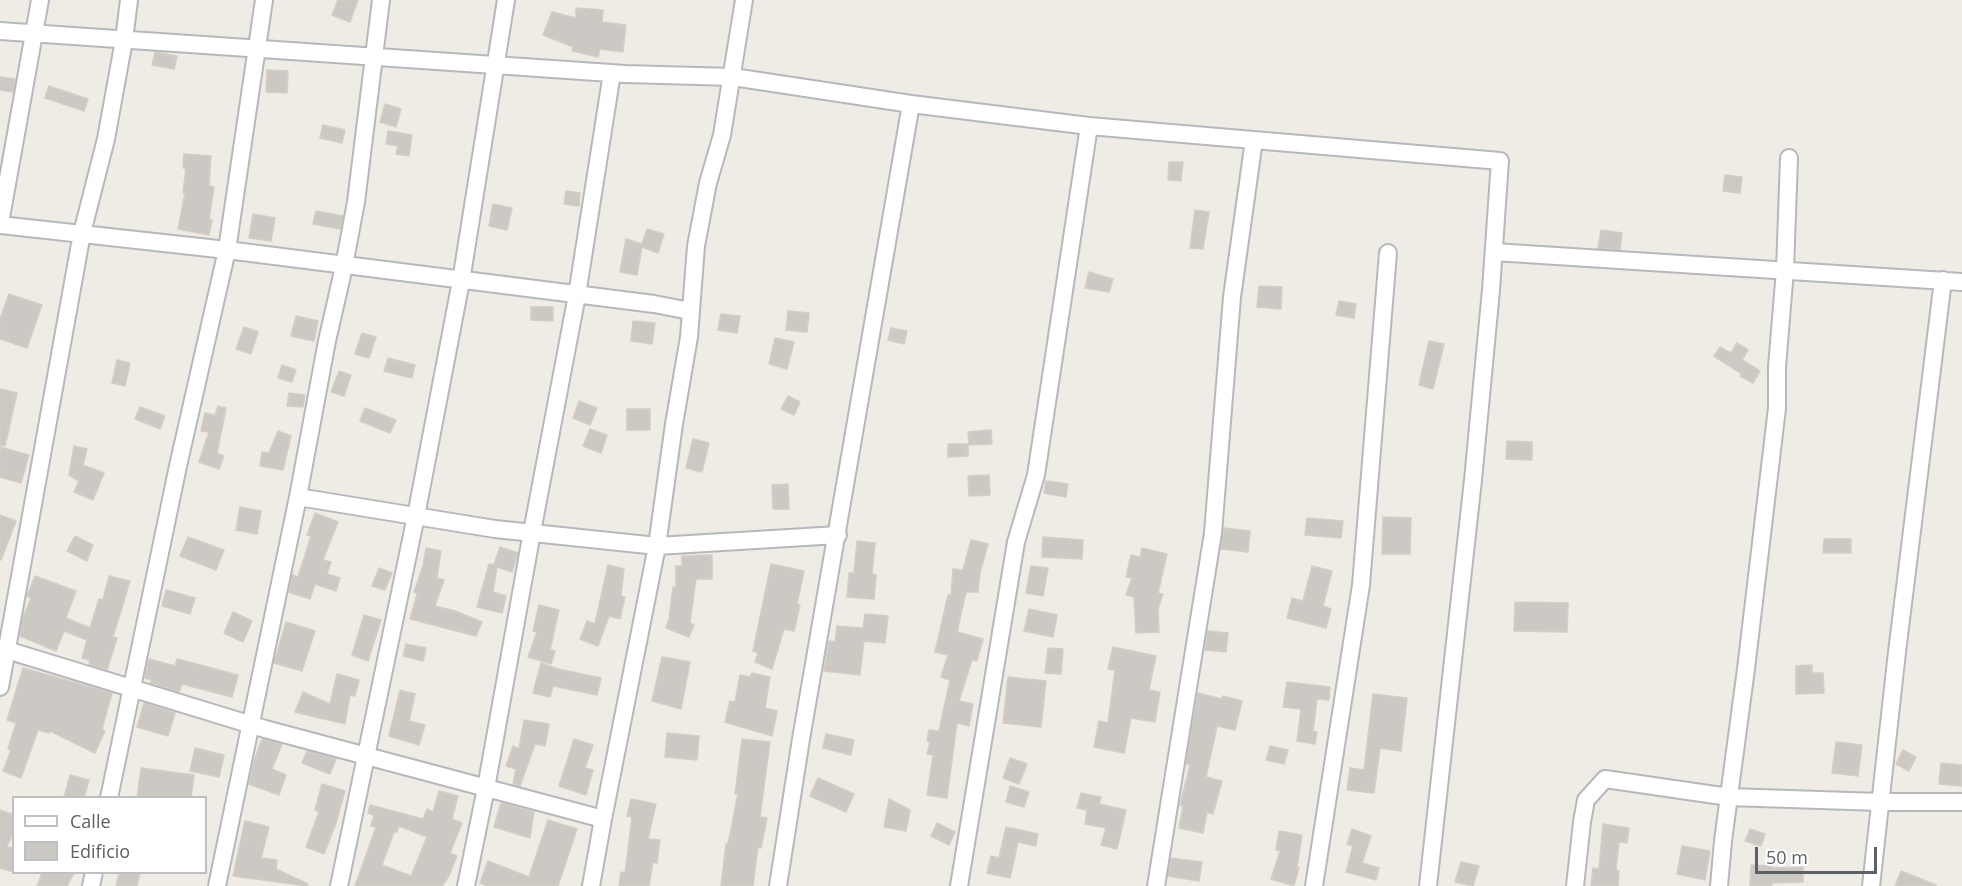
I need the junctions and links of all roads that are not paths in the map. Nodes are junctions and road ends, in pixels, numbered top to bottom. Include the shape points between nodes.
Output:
1 (40, 0) edge
2 (129, 0) edge
3 (264, 0) edge
4 (381, 0) edge
5 (506, 0) edge
6 (744, 0) edge
7 (0, 30) edge
8 (35, 33) junction
9 (124, 40) junction
10 (256, 49) junction
11 (374, 58) junction
12 (497, 64) junction
13 (612, 73) junction
14 (733, 77) junction
15 (911, 104) junction
16 (1089, 126) junction
17 (1254, 140) junction
18 (1789, 158) dead end
19 (0, 224) edge
20 (82, 233) junction
21 (226, 250) junction
22 (1494, 252) junction
23 (1388, 253) dead end
24 (344, 266) junction
25 (1785, 270) junction
26 (1943, 280) junction
27 (461, 281) junction
28 (1962, 282) edge
29 (577, 295) junction
30 (690, 311) junction
31 (298, 497) junction
32 (416, 516) junction
33 (532, 532) junction
34 (838, 535) junction
35 (657, 546) junction
36 (3, 650) edge
37 (0, 687) edge
38 (131, 688) junction
39 (250, 724) junction
40 (366, 756) junction
41 (486, 788) junction
42 (109, 796) edge
43 (1729, 797) junction
44 (1880, 802) junction
45 (1962, 802) edge
46 (603, 819) junction
47 (217, 886) edge
48 (339, 886) edge
49 (466, 886) edge
50 (591, 886) edge
51 (778, 886) edge
52 (959, 886) edge
53 (1156, 886) edge
54 (1314, 886) edge
55 (1428, 886) edge
56 (1575, 886) edge
57 (1719, 886) edge
58 (1871, 886) edge

1 - 8 street
2 - 9 street
3 - 10 street
4 - 11 street
5 - 12 street
6 - 14 street
7 - 8 street
8 - 9 street
8 - 19 street
9 - 10 street
9 - 20 street via 106,139
10 - 11 street
10 - 21 street
11 - 12 street
11 - 24 street
12 - 13 street
12 - 27 street
13 - 14 street
13 - 29 street
14 - 15 street
14 - 30 street via 696,246
15 - 16 street
15 - 34 street
16 - 17 street
16 - 52 street via 1036,475 1016,542
17 - 22 street via 1500,160
17 - 53 street via 1232,297 1213,533
18 - 25 street
19 - 20 street
20 - 21 street
20 - 36 street
21 - 24 street
21 - 38 street
22 - 25 street
22 - 55 street
23 - 54 street via 1361,585
24 - 27 street
24 - 31 street
25 - 26 street
25 - 43 street via 1777,408
26 - 28 street
26 - 44 street
27 - 29 street
27 - 32 street
29 - 30 street
29 - 33 street
30 - 35 street
31 - 32 street
31 - 39 street
32 - 33 street
32 - 40 street
33 - 35 street
33 - 41 street
34 - 35 street
34 - 51 street
35 - 46 street
36 - 37 street
36 - 38 street
38 - 39 street
38 - 42 street
39 - 40 street
39 - 47 street
40 - 41 street
40 - 48 street
41 - 46 street
41 - 49 street
43 - 44 street
43 - 56 street via 1605,779 1586,800
43 - 57 street
44 - 45 street
44 - 58 street
46 - 50 street

